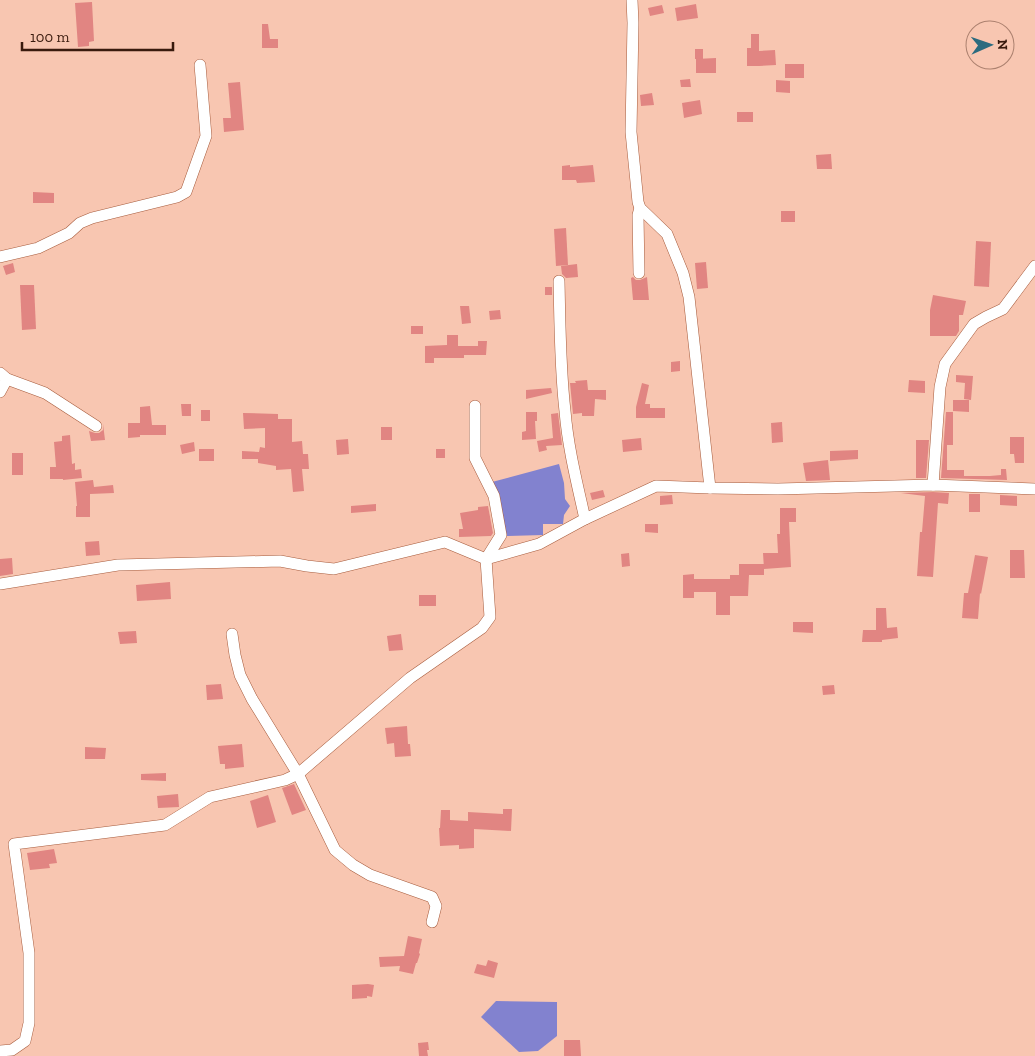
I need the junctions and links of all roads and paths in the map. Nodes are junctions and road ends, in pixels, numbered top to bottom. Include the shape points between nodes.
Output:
1 (632, 0) edge
2 (200, 65) dead end
3 (640, 208) junction
4 (0, 257) edge
5 (1035, 266) edge
6 (639, 273) dead end
7 (559, 281) dead end
8 (4, 376) edge
9 (0, 392) edge
10 (475, 406) dead end
11 (96, 426) dead end
12 (933, 485) junction
13 (710, 488) junction
14 (1035, 489) edge
15 (585, 520) junction
16 (486, 560) junction
17 (0, 584) edge
18 (232, 634) dead end
19 (298, 774) junction
20 (432, 922) dead end
21 (0, 1051) edge

1 - 3 street via 631,132
2 - 4 street via 206,136 186,192 92,218 38,248
3 - 6 street
3 - 13 street via 667,234 689,297
5 - 12 street via 1003,309 974,324 945,364 940,387
7 - 15 street via 565,412
8 - 9 street
8 - 11 street via 46,393
10 - 16 street via 475,458 494,496 501,535
12 - 13 street
12 - 14 street
13 - 15 street via 656,486
15 - 16 street via 539,544
16 - 17 street via 445,542 334,569 280,561 118,565
16 - 19 street via 490,617 482,628 410,678
18 - 19 street via 240,675
19 - 20 street via 335,850 370,875 432,897 436,906
19 - 21 street via 210,798 165,825 14,844 29,953 29,1023 25,1041 12,1050

